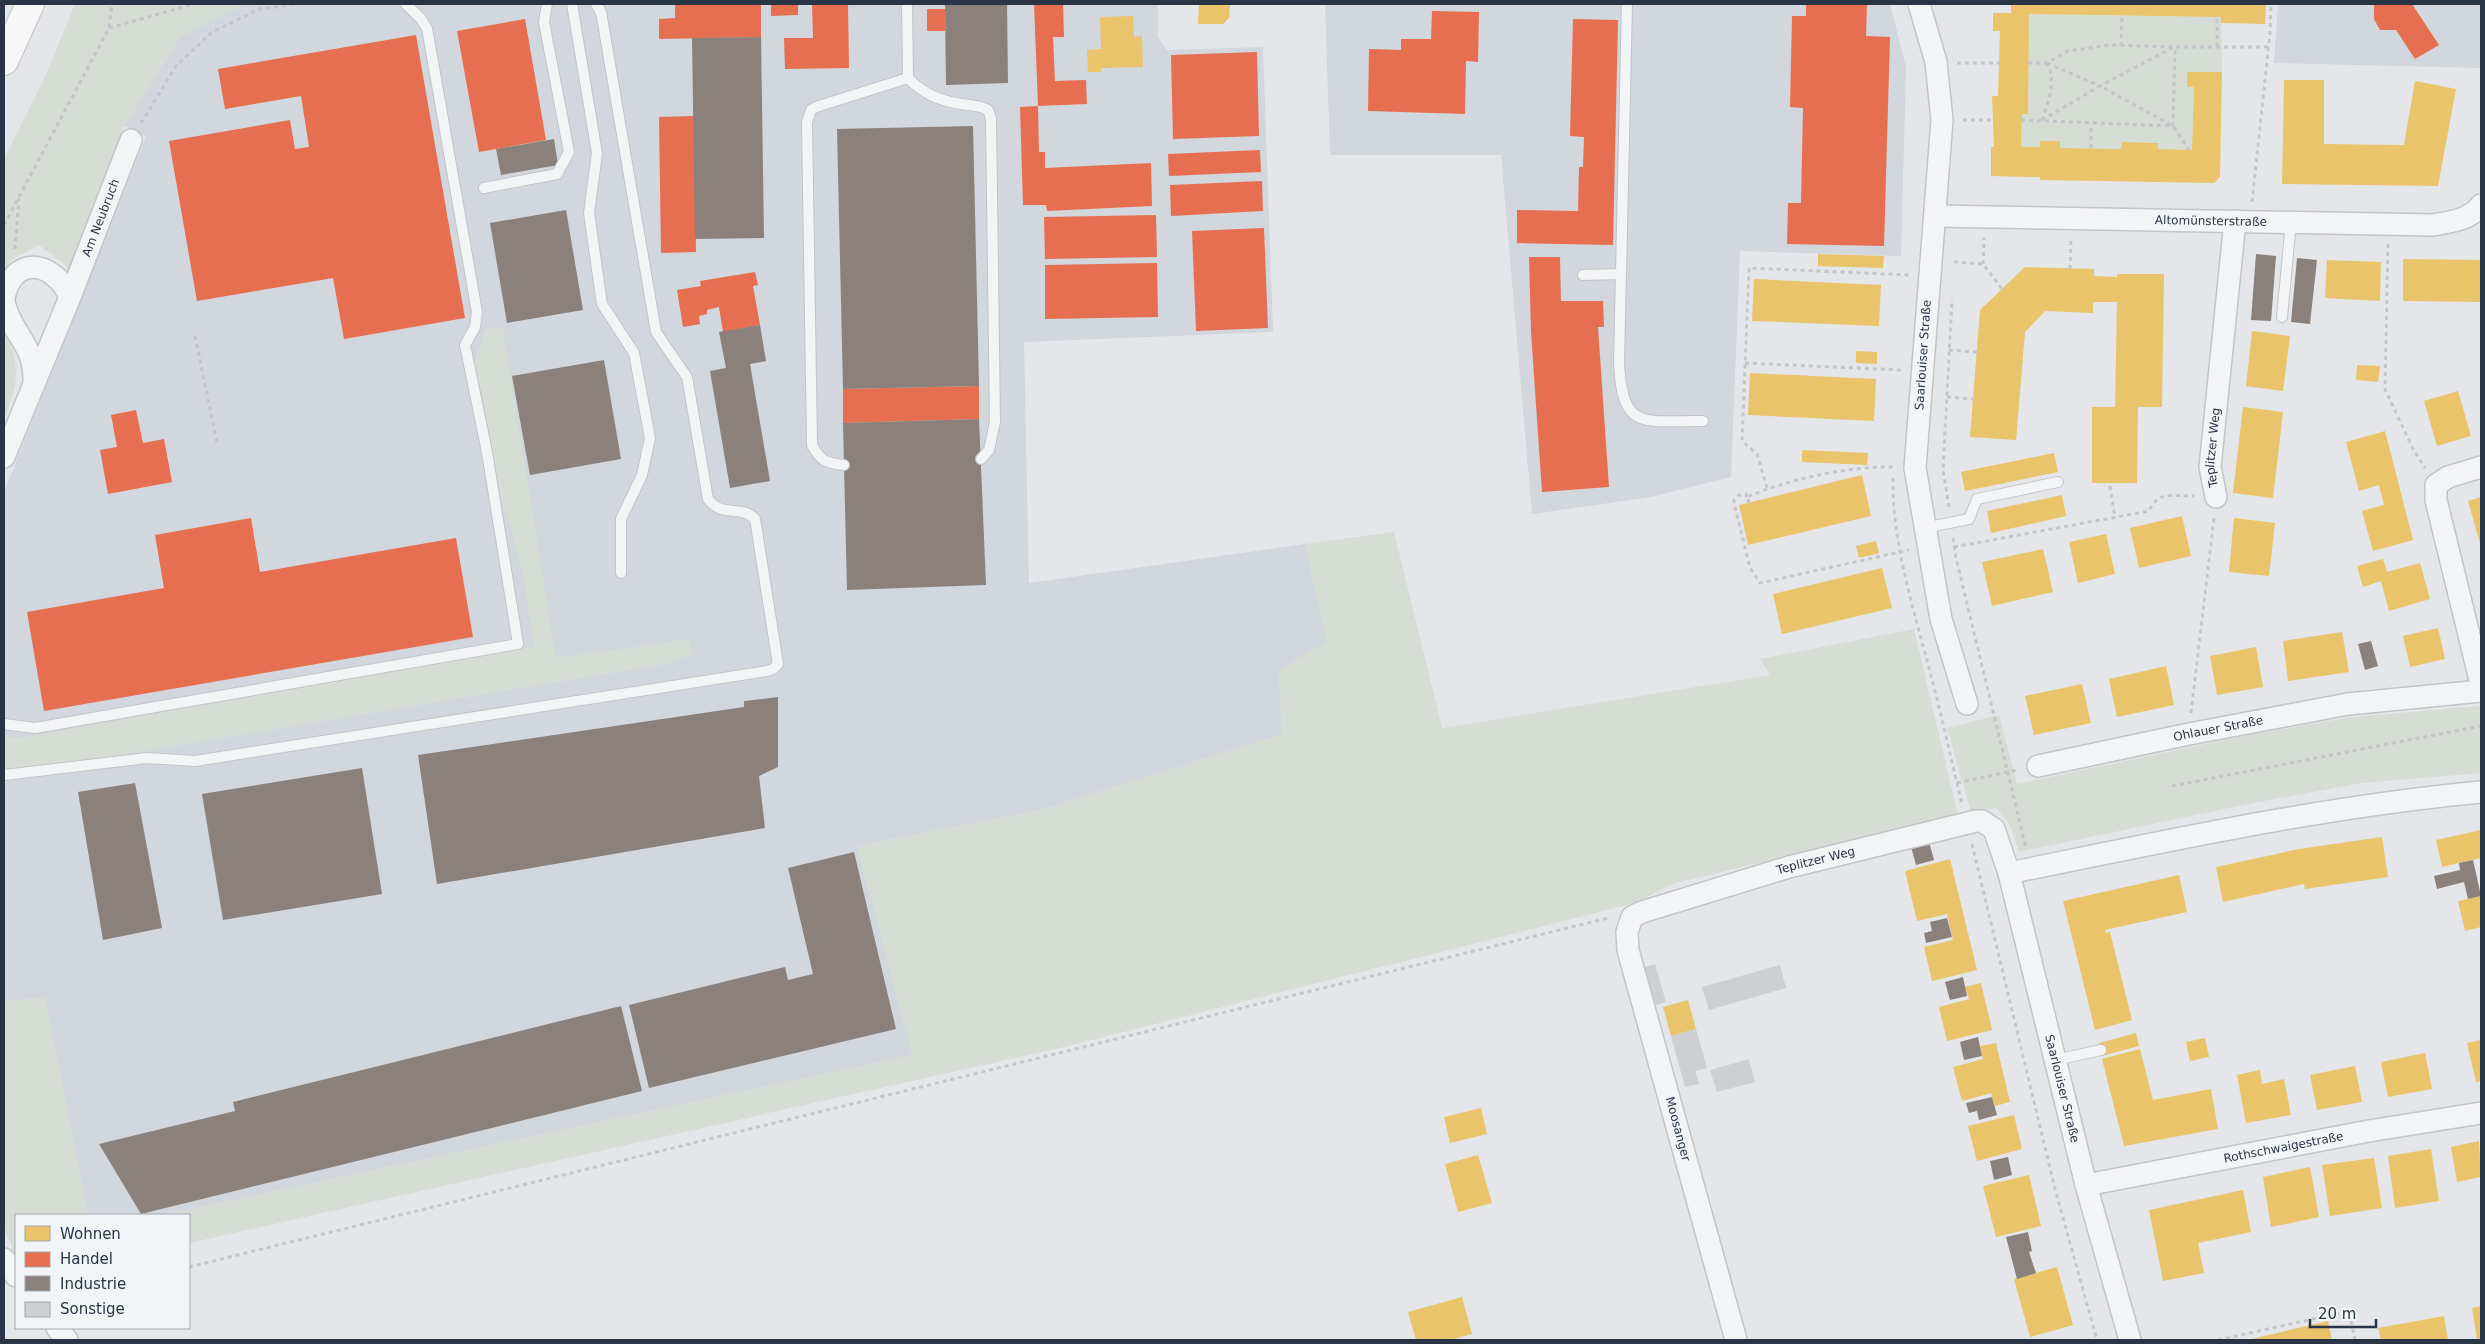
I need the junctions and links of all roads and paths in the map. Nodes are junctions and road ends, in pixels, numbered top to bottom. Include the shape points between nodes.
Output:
1 (30, 4) edge
2 (112, 4) edge
3 (194, 4) edge
4 (264, 4) edge
5 (295, 4) edge
6 (406, 4) edge
7 (547, 4) edge
8 (572, 4) edge
9 (596, 4) edge
10 (907, 4) edge
11 (1627, 4) edge
12 (1919, 4) edge
13 (2271, 4) edge
14 (258, 10) junction
15 (2122, 15) dead end
16 (2217, 17) dead end
17 (109, 28) junction
18 (2121, 46) junction
19 (2175, 47) junction
20 (2217, 47) junction
21 (2269, 48) junction
22 (1949, 60) junction
23 (4, 61) edge
24 (1999, 63) dead end
25 (2028, 63) dead end
26 (2047, 63) junction
27 (1958, 70) dead end
28 (908, 78) junction
29 (2100, 86) junction
30 (1963, 111) dead end
31 (1942, 120) junction
32 (1964, 120) junction
33 (1994, 120) dead end
34 (2021, 120) dead end
35 (2042, 121) junction
36 (2091, 124) junction
37 (2173, 126) junction
38 (1963, 130) dead end
39 (131, 140) joint
40 (2090, 148) dead end
41 (2188, 150) dead end
42 (484, 188) dead end
43 (20, 195) junction
44 (2481, 205) edge
45 (1935, 216) junction
46 (1956, 217) junction
47 (1985, 217) junction
48 (2072, 219) junction
49 (2242, 222) junction
50 (2291, 222) junction
51 (2388, 224) junction
52 (4, 225) edge
53 (1954, 262) junction
54 (1983, 264) junction
55 (22, 268) junction
56 (2070, 269) dead end
57 (1954, 272) dead end
58 (1621, 274) junction
59 (1584, 275) dead end
60 (1930, 276) junction
61 (2002, 289) dead end
62 (1952, 291) dead end
63 (70, 297) junction
64 (4, 300) edge
65 (2282, 317) dead end
66 (195, 336) dead end
67 (1949, 350) junction
68 (1977, 352) dead end
69 (1745, 363) junction
70 (1921, 371) junction
71 (34, 382) junction
72 (1947, 397) junction
73 (1973, 399) dead end
74 (1704, 421) dead end
75 (217, 443) dead end
76 (4, 457) edge
77 (981, 459) dead end
78 (844, 465) dead end
79 (2481, 467) edge
80 (1915, 468) junction
81 (2058, 482) dead end
82 (2436, 485) junction
83 (2110, 486) dead end
84 (1767, 488) junction
85 (1747, 497) junction
86 (2216, 497) junction
87 (1748, 503) dead end
88 (2115, 518) junction
89 (1951, 523) junction
90 (1926, 537) junction
91 (1954, 547) junction
92 (621, 573) dead end
93 (2481, 684) edge
94 (2481, 691) edge
95 (1967, 704) dead end
96 (4, 724) edge
97 (2481, 726) edge
98 (2189, 734) junction
99 (1947, 735) dead end
100 (2038, 766) joint
101 (2009, 772) junction
102 (4, 776) edge
103 (1957, 783) junction
104 (2172, 786) dead end
105 (2481, 792) edge
106 (1966, 822) junction
107 (1998, 836) joint
108 (2031, 868) junction
109 (2009, 873) junction
110 (1632, 918) junction
111 (2101, 1050) dead end
112 (2055, 1060) junction
113 (2481, 1114) edge
114 (2086, 1185) junction
115 (4, 1260) edge
116 (190, 1267) edge
117 (15, 1275) edge
118 (58, 1329) edge
119 (67, 1340) edge
120 (1736, 1340) edge
121 (2097, 1340) edge
122 (2130, 1340) edge
123 (2218, 1340) edge
124 (2355, 1340) edge

1 - 23 main road
2 - 17 path
3 - 17 path
4 - 14 path
5 - 14 path
6 - 96 lane via 427,28 477,312 475,327 465,345 487,452 518,644 35,728
7 - 42 lane via 544,22 569,152 557,174
8 - 92 lane via 597,153 589,213 602,304 634,353 650,438 642,475 621,519
9 - 102 lane via 601,12 656,332 687,377 708,499 722,511 744,512 755,519 778,664 767,671 195,761 147,758
10 - 28 lane
11 - 58 lane
12 - 22 street, Saarlouiser Straße
13 - 21 path
14 - 39 path via 212,32 176,66
15 - 18 path
16 - 20 path
17 - 43 path
18 - 19 path
18 - 26 path via 2068,51
19 - 20 path
19 - 29 path
19 - 37 path
20 - 21 path
21 - 49 path
22 - 24 path
22 - 27 path
22 - 31 street, Saarlouiser Straße
25 - 26 path
26 - 29 path
26 - 35 path via 2051,82
28 - 77 lane via 918,89 938,100 978,105 988,110 991,118 995,422 989,450
28 - 78 lane via 816,107 806,122 812,444 827,463
29 - 35 path
29 - 37 path
30 - 32 path
31 - 32 path
31 - 45 street, Saarlouiser Straße
32 - 33 path
32 - 38 path
34 - 35 path
35 - 36 path
36 - 37 path
36 - 40 path
37 - 41 path
39 - 63 street, Am Neubruch
43 - 52 path
43 - 55 path via 15,249
44 - 51 street, Altomünsterstraße via 2456,222
45 - 46 street, Altomünsterstraße
45 - 60 street, Saarlouiser Straße
46 - 47 street, Altomünsterstraße
46 - 53 path
47 - 48 street, Altomünsterstraße
47 - 54 path
48 - 49 street, Altomünsterstraße
48 - 56 path
49 - 50 street, Altomünsterstraße
49 - 86 street, Teplitzer Weg via 2210,467
50 - 51 street, Altomünsterstraße
50 - 65 lane
51 - 82 path via 2385,389 2413,449
53 - 54 path
53 - 57 path
54 - 61 path
55 - 63 street via 34,266 45,270 59,280
55 - 64 street, Am Neubruch via 6,286
58 - 59 lane
58 - 74 lane via 1620,381 1628,411 1636,418
60 - 69 path via 1749,268
60 - 70 street, Saarlouiser Straße
62 - 67 path
63 - 71 street, Am Neubruch
64 - 71 street, Am Neubruch via 6,313 31,352 35,365
66 - 75 path
67 - 68 path
67 - 72 path
69 - 70 path
69 - 84 path via 1742,441 1757,454
70 - 80 street, Saarlouiser Straße
71 - 76 street, Am Neubruch
72 - 73 path
72 - 89 path via 1943,470
79 - 82 street via 2448,477
80 - 84 path via 1864,466
80 - 90 street, Saarlouiser Straße
81 - 89 lane via 1977,500 1969,519
82 - 93 street via 2436,500
83 - 88 path
84 - 85 path
85 - 87 path
85 - 90 path via 1746,494 1738,495 1734,500 1735,507 1750,568 1764,584
86 - 88 path via 2167,495 2154,501 2149,511
86 - 98 path, Teplitzer Weg
88 - 91 path
89 - 90 lane
89 - 91 path
90 - 95 street, Saarlouiser Straße via 1941,619
91 - 101 path
94 - 98 street, Ohlauer Straße via 2348,704
97 - 104 path
98 - 100 street, Ohlauer Straße
99 - 103 path
100 - 101 path
101 - 103 path
101 - 108 path
103 - 106 path
105 - 108 street via 2331,809
106 - 107 street, Teplitzer Weg via 1982,821 1994,828
106 - 110 street, Teplitzer Weg via 1789,867 1642,912
106 - 121 path via 2055,1189
107 - 109 street, Saarlouiser Straße
108 - 109 street
109 - 112 street, Saarlouiser Straße
110 - 116 path via 1618,916 1600,920
110 - 120 street, Moosanger via 1627,932 1628,950
111 - 112 lane
112 - 114 street, Saarlouiser Straße
113 - 114 street, Rothschwaigestraße
114 - 122 street, Saarlouiser Straße
115 - 117 street
118 - 119 street
123 - 124 path via 2349,1311

